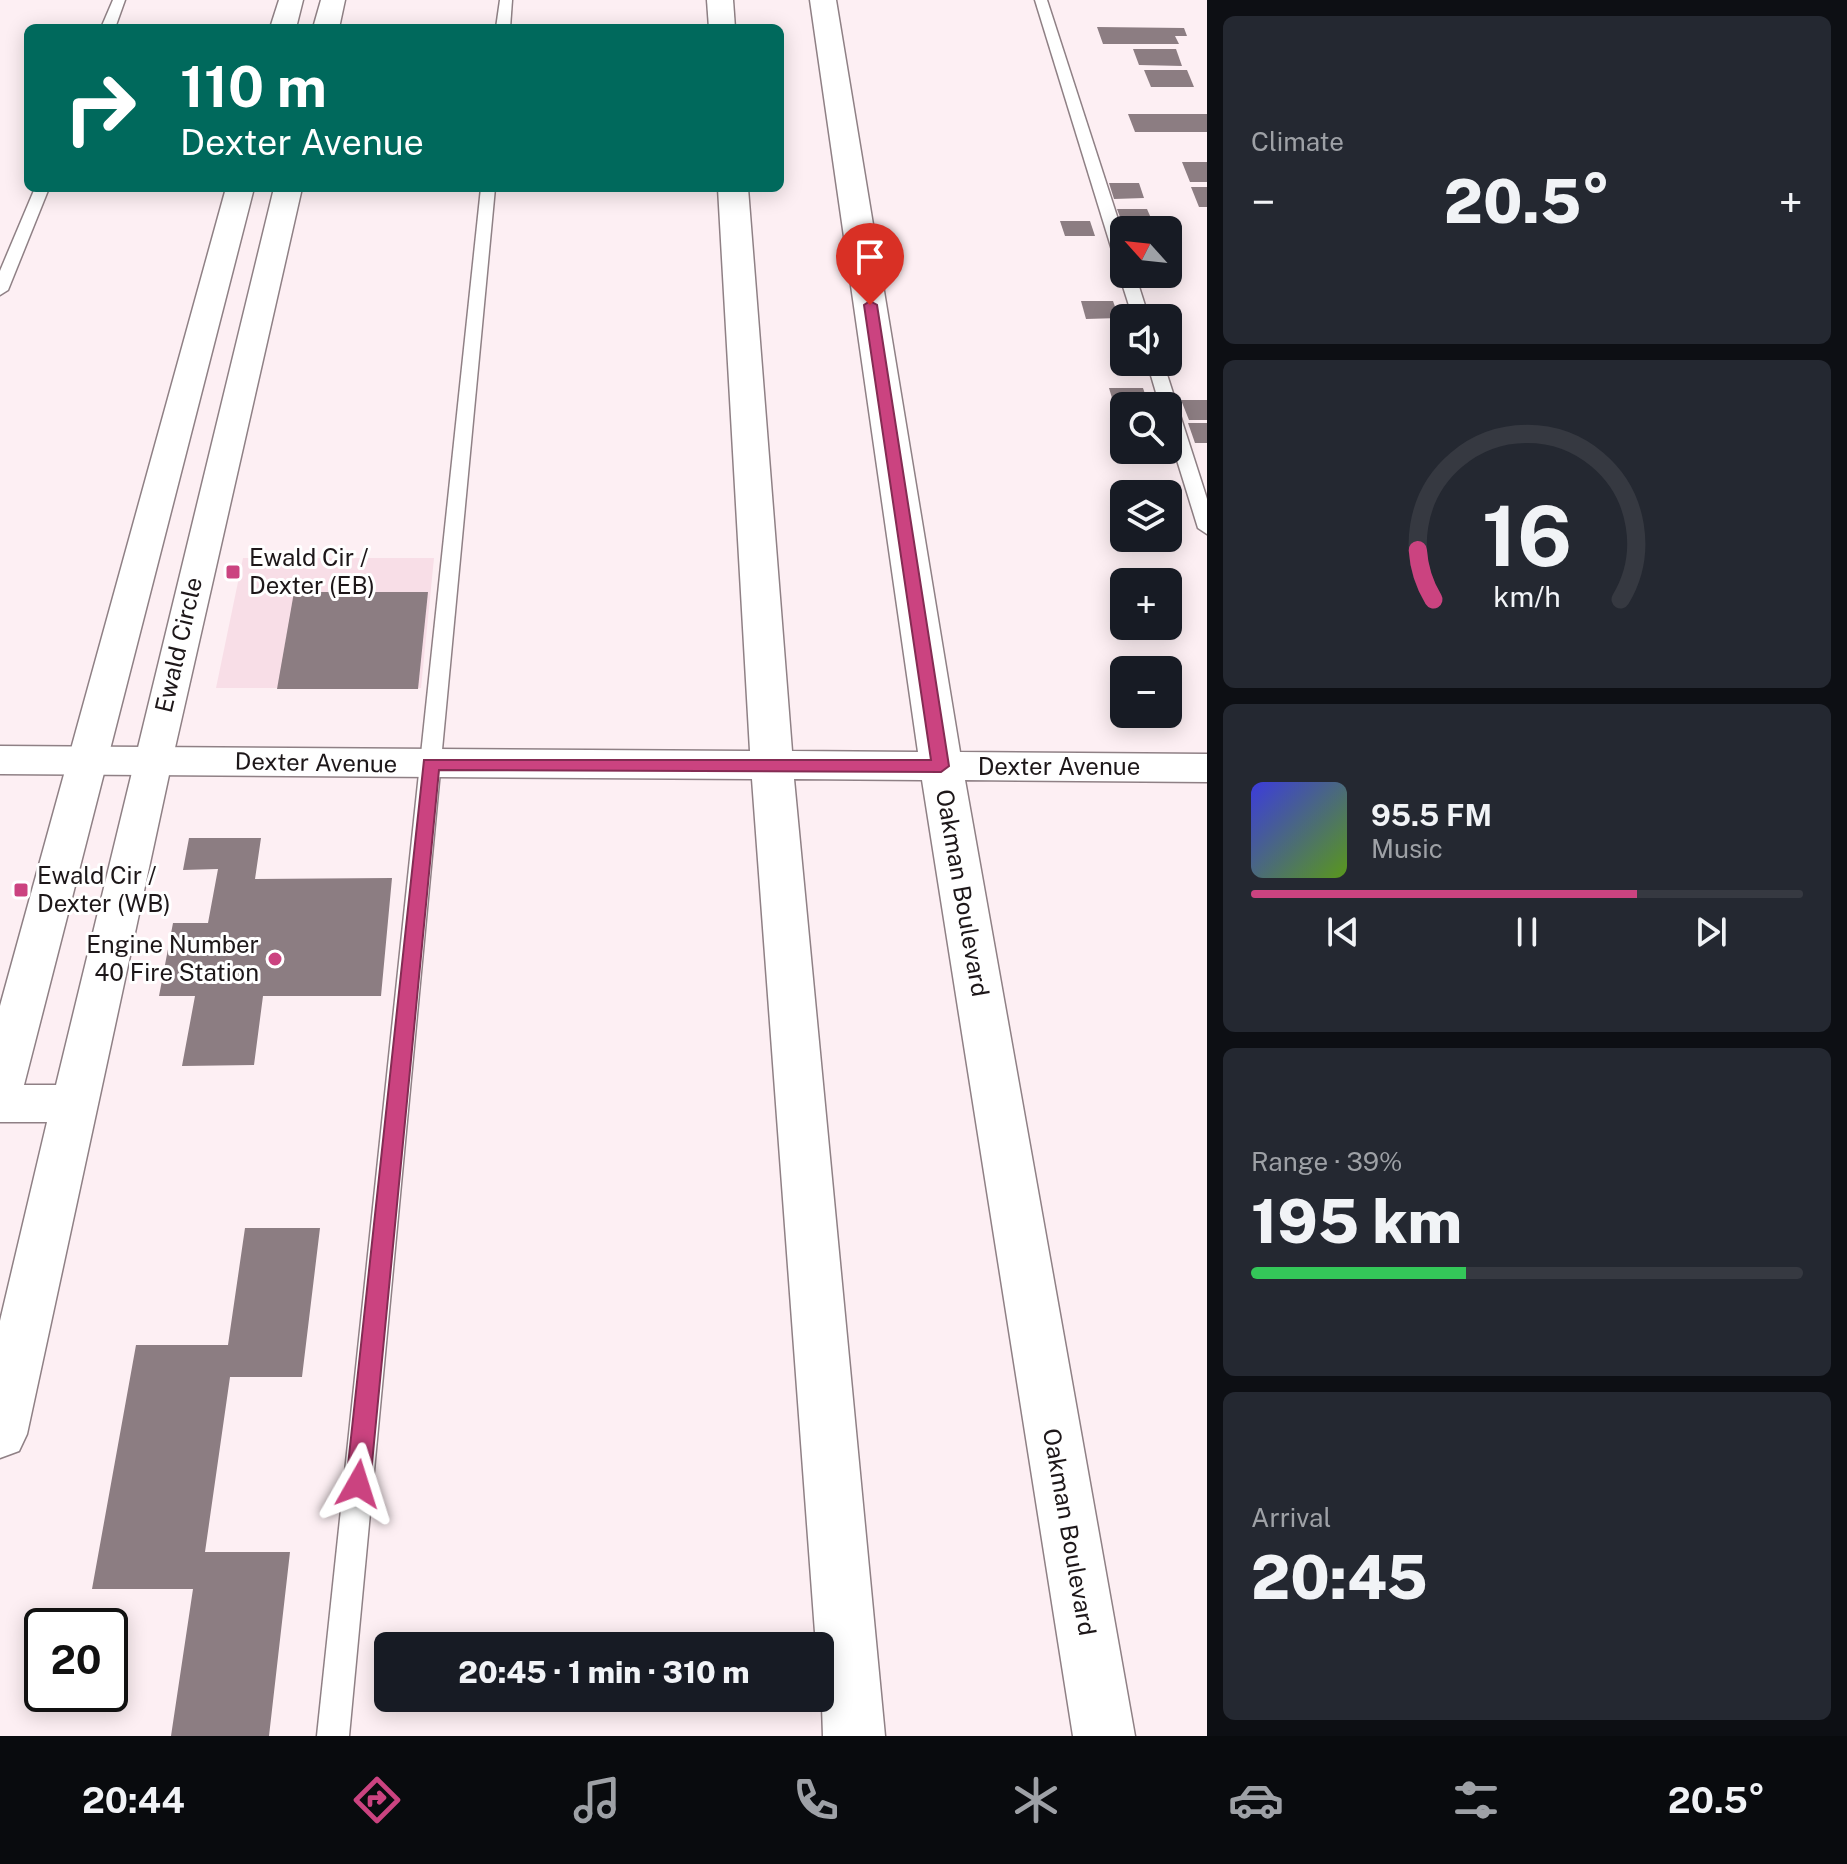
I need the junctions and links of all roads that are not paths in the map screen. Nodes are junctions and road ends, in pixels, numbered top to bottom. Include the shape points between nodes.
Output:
1 (119, 0) edge
2 (291, 0) edge
3 (333, 0) edge
4 (506, 0) edge
5 (720, 0) edge
6 (823, 0) edge
7 (1041, 0) edge
8 (110, 24) edge
9 (284, 24) edge
10 (327, 24) edge
11 (503, 24) edge
12 (722, 24) edge
13 (40, 192) edge
14 (239, 192) edge
15 (287, 192) edge
16 (488, 192) edge
17 (733, 192) edge
18 (1110, 219) edge
19 (0, 290) edge
20 (1159, 376) edge
21 (1207, 528) edge
22 (0, 760) edge
23 (86, 761) junction
24 (152, 761) junction
25 (431, 764) junction
26 (772, 765) junction
27 (941, 766) junction
28 (1207, 768) edge
29 (0, 1090) edge
30 (75, 1103) junction
31 (0, 1104) edge
32 (0, 1434) edge
33 (333, 1736) edge
34 (854, 1736) edge
35 (1104, 1736) edge

1 - 8 lane
2 - 9 street
3 - 10 street
4 - 11 lane
5 - 12 street
6 - 27 street, Oakman Boulevard
7 - 18 lane
13 - 19 lane
14 - 23 street
15 - 24 street, Ewald Circle
16 - 25 lane
17 - 26 street
20 - 21 lane
22 - 23 street, Dexter Avenue
23 - 24 street, Dexter Avenue
23 - 29 street
24 - 25 street, Dexter Avenue
24 - 30 street, Ewald Circle
25 - 26 street, Dexter Avenue
25 - 33 lane
26 - 27 street, Dexter Avenue
26 - 34 street
27 - 28 street, Dexter Avenue
27 - 35 street, Oakman Boulevard
30 - 31 street
30 - 32 street, Ewald Circle

